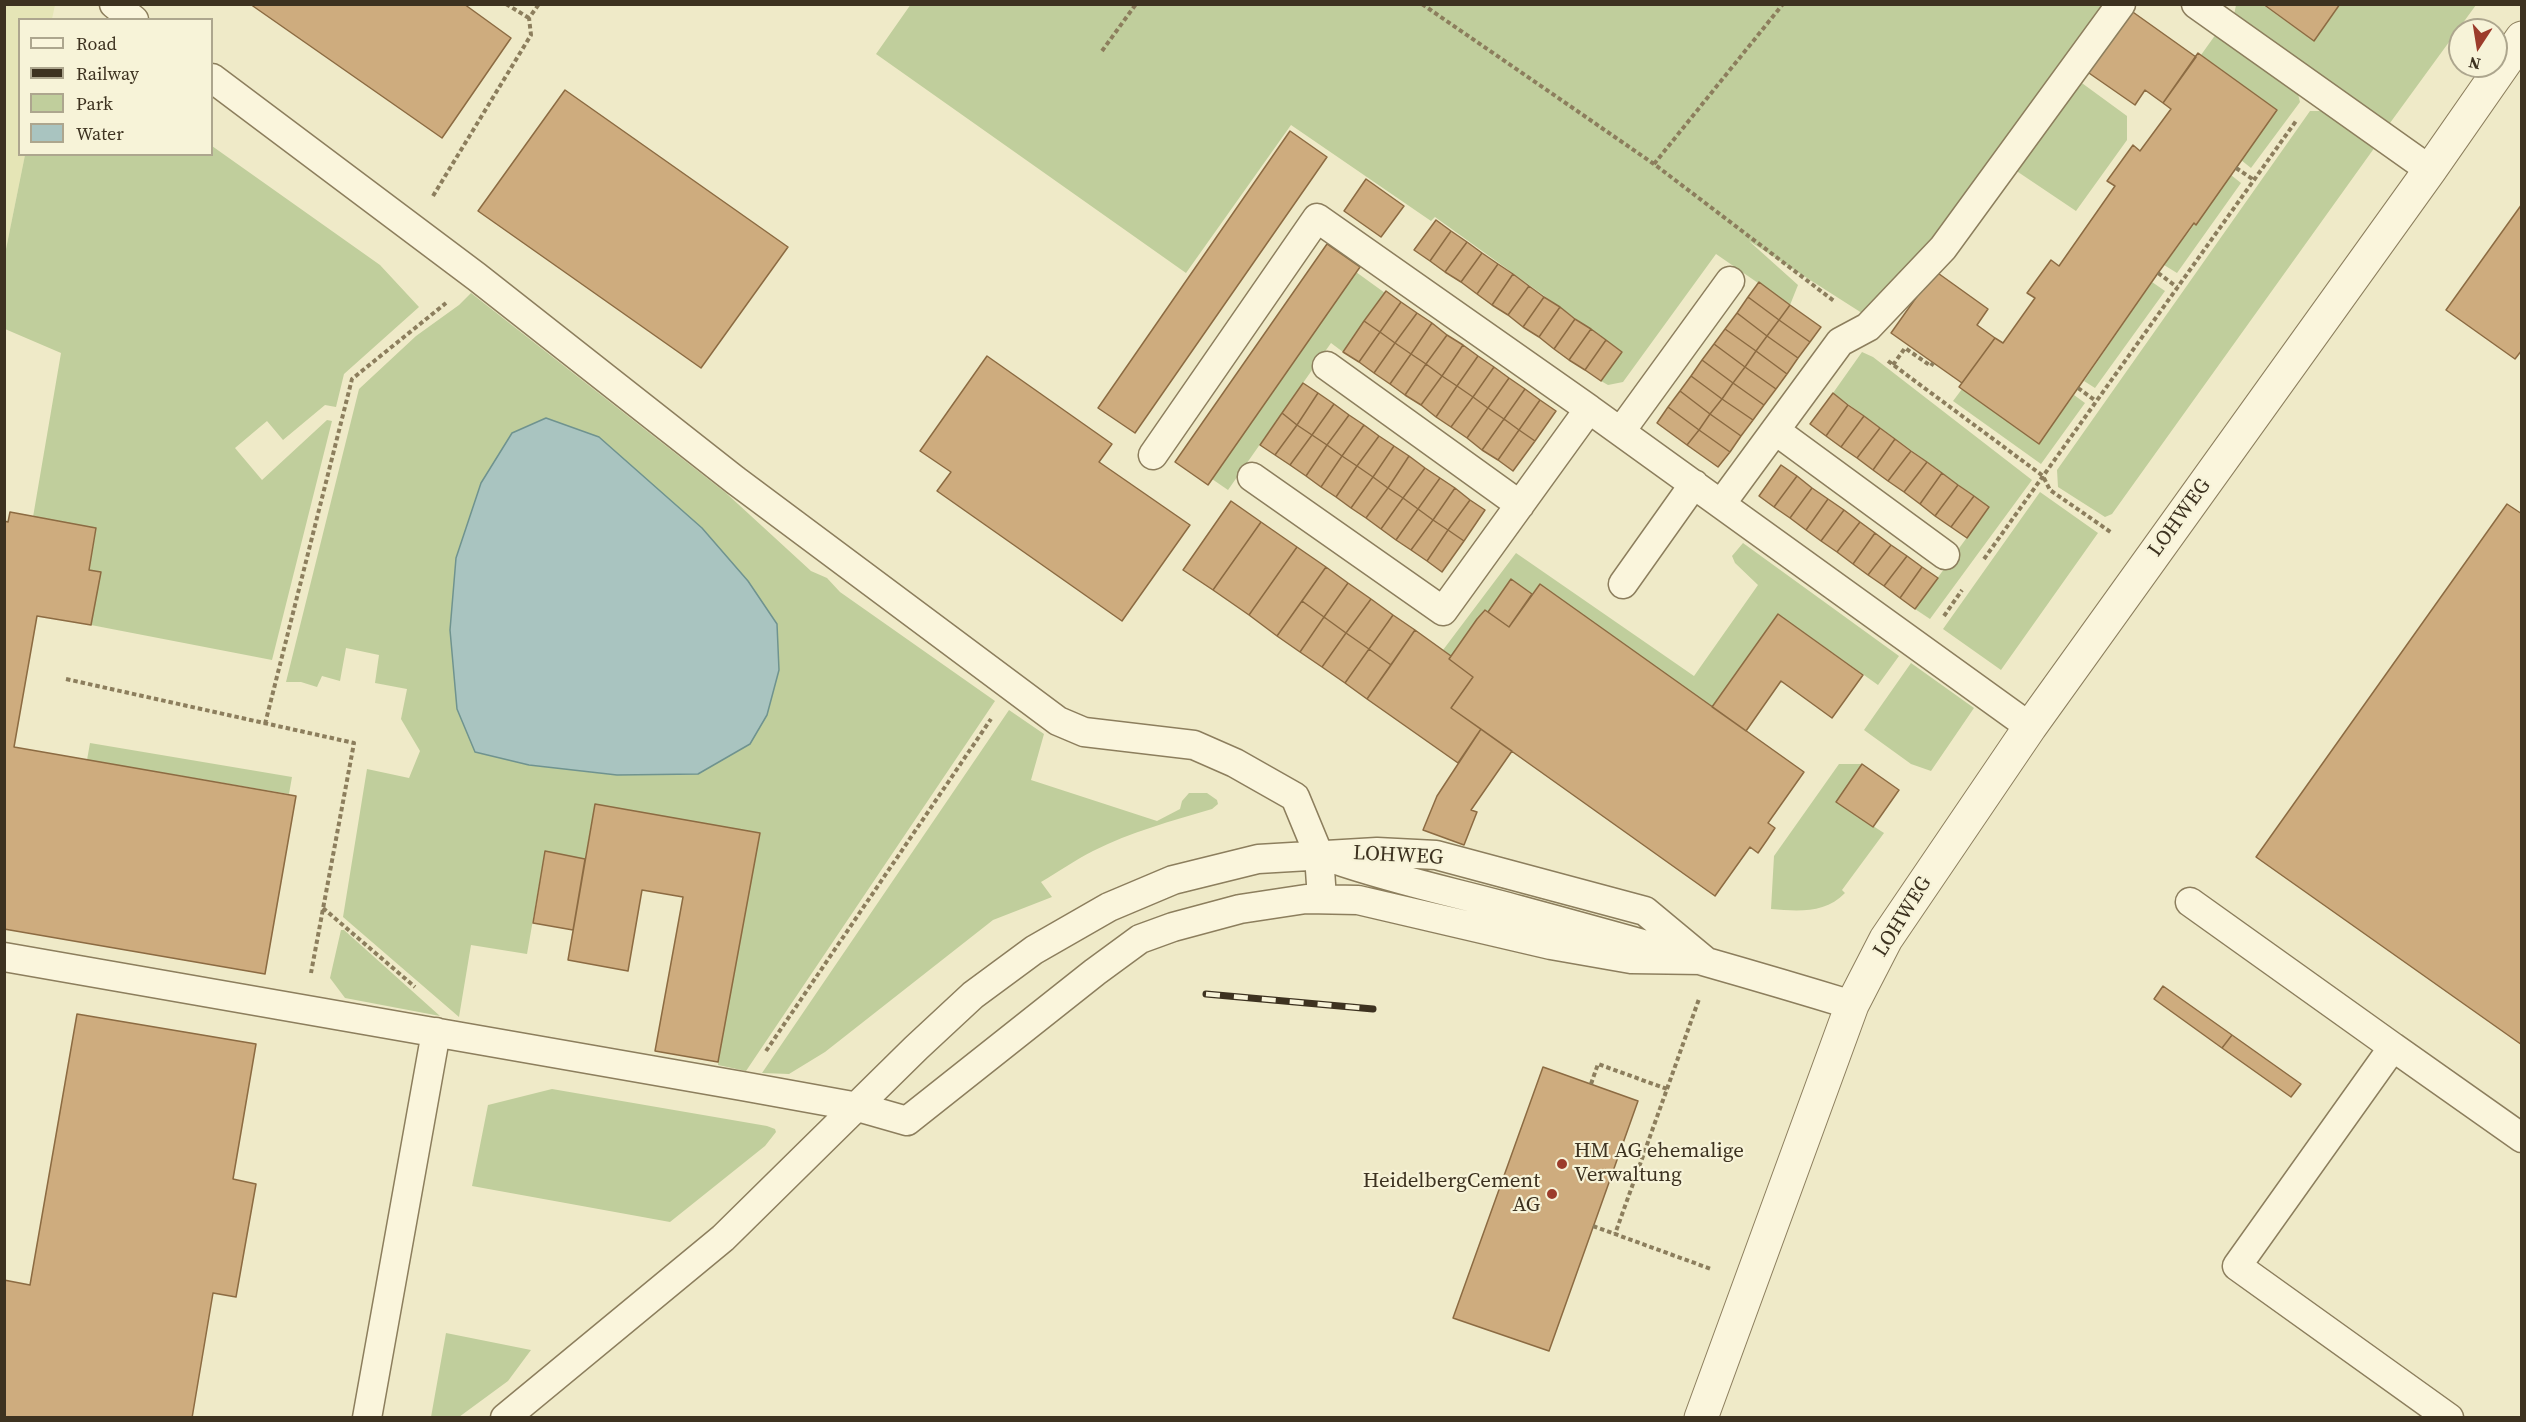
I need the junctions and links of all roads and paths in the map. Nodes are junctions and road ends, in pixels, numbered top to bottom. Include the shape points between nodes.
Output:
1 (114, 4) edge
2 (506, 4) edge
3 (539, 4) edge
4 (1136, 4) edge
5 (1422, 4) edge
6 (1783, 4) edge
7 (2121, 4) edge
8 (2196, 4) edge
9 (132, 18) edge
10 (529, 18) junction
11 (2522, 38) edge
12 (1101, 51) dead end
13 (213, 79) edge
14 (2317, 90) junction
15 (1654, 164) junction
16 (2236, 168) dead end
17 (2430, 170) junction
18 (2254, 180) junction
19 (412, 230) junction
20 (2158, 273) dead end
21 (477, 278) junction
22 (1730, 281) dead end
23 (2177, 287) junction
24 (1861, 331) junction
25 (1934, 363) dead end
26 (1893, 365) junction
27 (1327, 366) dead end
28 (2078, 388) dead end
29 (2096, 401) junction
30 (1589, 409) junction
31 (1621, 431) junction
32 (1776, 431) junction
33 (1153, 455) dead end
34 (2043, 476) junction
35 (1252, 477) dead end
36 (1694, 484) junction
37 (1721, 504) junction
38 (1520, 505) junction
39 (2112, 533) dead end
40 (1945, 555) dead end
41 (1982, 562) dead end
42 (1968, 581) dead end
43 (1623, 584) dead end
44 (1921, 648) junction
45 (66, 679) dead end
46 (1013, 686) junction
47 (265, 724) junction
48 (2030, 727) junction
49 (1319, 855) junction
50 (1322, 899) junction
51 (2190, 902) dead end
52 (323, 908) junction
53 (4, 957) edge
54 (1708, 961) junction
55 (422, 993) dead end
56 (1852, 1005) junction
57 (304, 1009) junction
58 (436, 1032) junction
59 (2393, 1047) junction
60 (1591, 1084) dead end
61 (742, 1086) junction
62 (1667, 1089) junction
63 (858, 1107) junction
64 (2522, 1138) edge
65 (1593, 1226) dead end
66 (1615, 1234) junction
67 (1750, 1284) junction
68 (368, 1418) edge
69 (505, 1418) edge
70 (1701, 1418) edge
71 (2449, 1418) edge

1 - 9 lane
2 - 10 path
3 - 10 path
4 - 12 path
5 - 15 path
6 - 15 path
7 - 24 lane via 1943,248
8 - 14 lane
10 - 19 path via 531,35
11 - 17 street, LOHWEG
13 - 19 lane
14 - 17 lane
14 - 18 path
15 - 24 path
16 - 18 path
17 - 48 street, LOHWEG
18 - 23 path
19 - 21 lane
20 - 23 path
21 - 46 lane via 735,480
21 - 47 path via 352,379
22 - 31 lane
23 - 29 path
24 - 26 path
24 - 32 lane via 1840,342
25 - 26 path via 1931,366 1905,348
26 - 34 path
27 - 38 lane
28 - 29 path
29 - 34 path
30 - 31 lane
30 - 33 lane via 1317,218
30 - 38 lane
31 - 36 lane
32 - 37 lane
32 - 40 lane
34 - 39 path via 2050,490
34 - 41 path
35 - 38 lane via 1443,611
36 - 37 lane
36 - 43 lane
37 - 44 lane
42 - 44 path
44 - 48 lane
45 - 47 path
46 - 49 lane via 1058,721 1084,732 1194,745 1235,763 1294,797
46 - 61 path
47 - 52 path via 354,743
48 - 56 street, LOHWEG via 1886,939
49 - 50 lane
49 - 54 lane, LOHWEG via 1376,874
49 - 54 lane, LOHWEG via 1436,855 1645,911
49 - 63 lane, LOHWEG via 1258,859 1173,880 1109,907 1034,950 973,995
50 - 54 lane via 1358,900 1551,945 1631,959
50 - 63 lane via 1240,909 1140,939 907,1121
51 - 59 lane
52 - 55 path
52 - 57 path
53 - 57 lane
54 - 56 lane, LOHWEG
54 - 62 path
56 - 67 street, LOHWEG
57 - 58 lane
58 - 61 lane
58 - 68 lane
59 - 64 lane
59 - 71 lane via 2237,1266
60 - 62 path via 1598,1064
61 - 63 lane
62 - 66 path
63 - 69 lane, LOHWEG via 723,1238
65 - 66 path
66 - 67 path
67 - 70 street, LOHWEG

